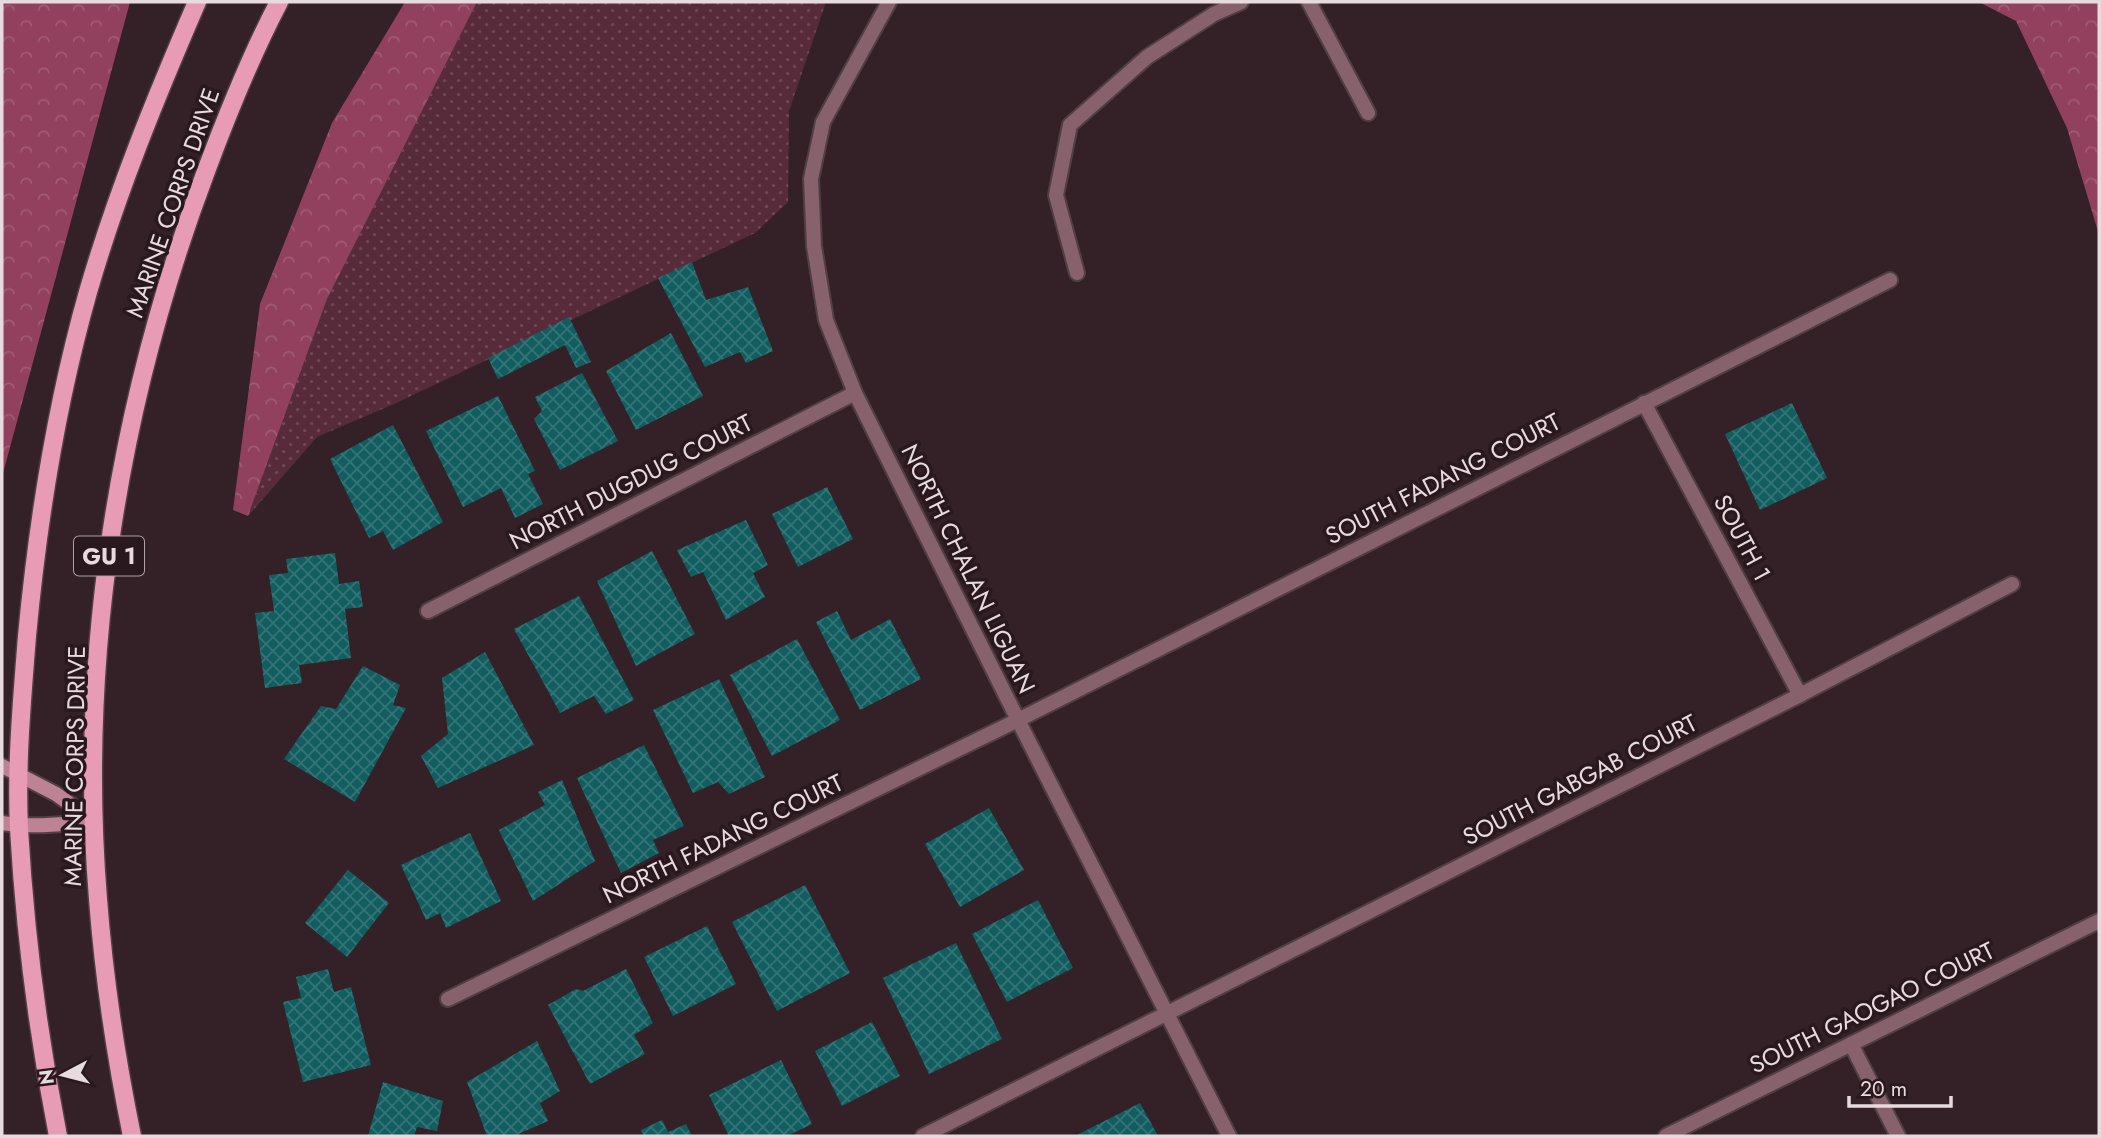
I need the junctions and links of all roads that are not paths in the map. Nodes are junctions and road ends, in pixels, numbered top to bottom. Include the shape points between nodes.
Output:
1 (197, 2) edge
2 (279, 2) edge
3 (889, 2) edge
4 (1241, 2) edge
5 (1309, 2) edge
6 (1368, 113) dead end
7 (1077, 273) dead end
8 (1890, 280) dead end
9 (855, 393) junction
10 (1644, 402) junction
11 (2012, 584) dead end
12 (428, 611) dead end
13 (1800, 695) junction
14 (1018, 720) junction
15 (2, 766) edge
16 (20, 774) junction
17 (94, 821) junction
18 (10, 824) edge
19 (2099, 920) edge
20 (448, 999) dead end
21 (1167, 1013) junction
22 (1851, 1044) junction
23 (58, 1136) edge
24 (132, 1136) edge
25 (923, 1136) edge
26 (1229, 1136) edge
27 (1666, 1136) edge
28 (1898, 1136) edge

1 - 16 main road, GU 1 via 119,196 62,390 32,587
2 - 17 main road, MARINE CORPS DRIVE / GU 1 via 228,114 188,220 134,406 114,509 103,608 95,702
3 - 9 street, NORTH CHALAN LIGUAN via 823,122 811,179 814,246 826,320
4 - 7 street via 1147,57 1070,125 1056,195
5 - 6 street
8 - 10 street, SOUTH FADANG COURT
9 - 12 street, NORTH DUGDUG COURT
9 - 14 street, NORTH CHALAN LIGUAN
10 - 13 street, SOUTH 1
10 - 14 street, SOUTH FADANG COURT
11 - 13 street, SOUTH GABGAB COURT
13 - 21 street, SOUTH GABGAB COURT
14 - 20 street, NORTH FADANG COURT
14 - 21 street, NORTH CHALAN LIGUAN
15 - 16 main road
16 - 17 main road
16 - 18 main road, GU 1
17 - 18 main road
17 - 24 main road, MARINE CORPS DRIVE / GU 1 via 108,996
18 - 23 main road, GU 1
19 - 22 street, SOUTH GAOGAO COURT
21 - 25 street, SOUTH GABGAB COURT
21 - 26 street, NORTH CHALAN LIGUAN
22 - 27 street, SOUTH GAOGAO COURT
22 - 28 street

